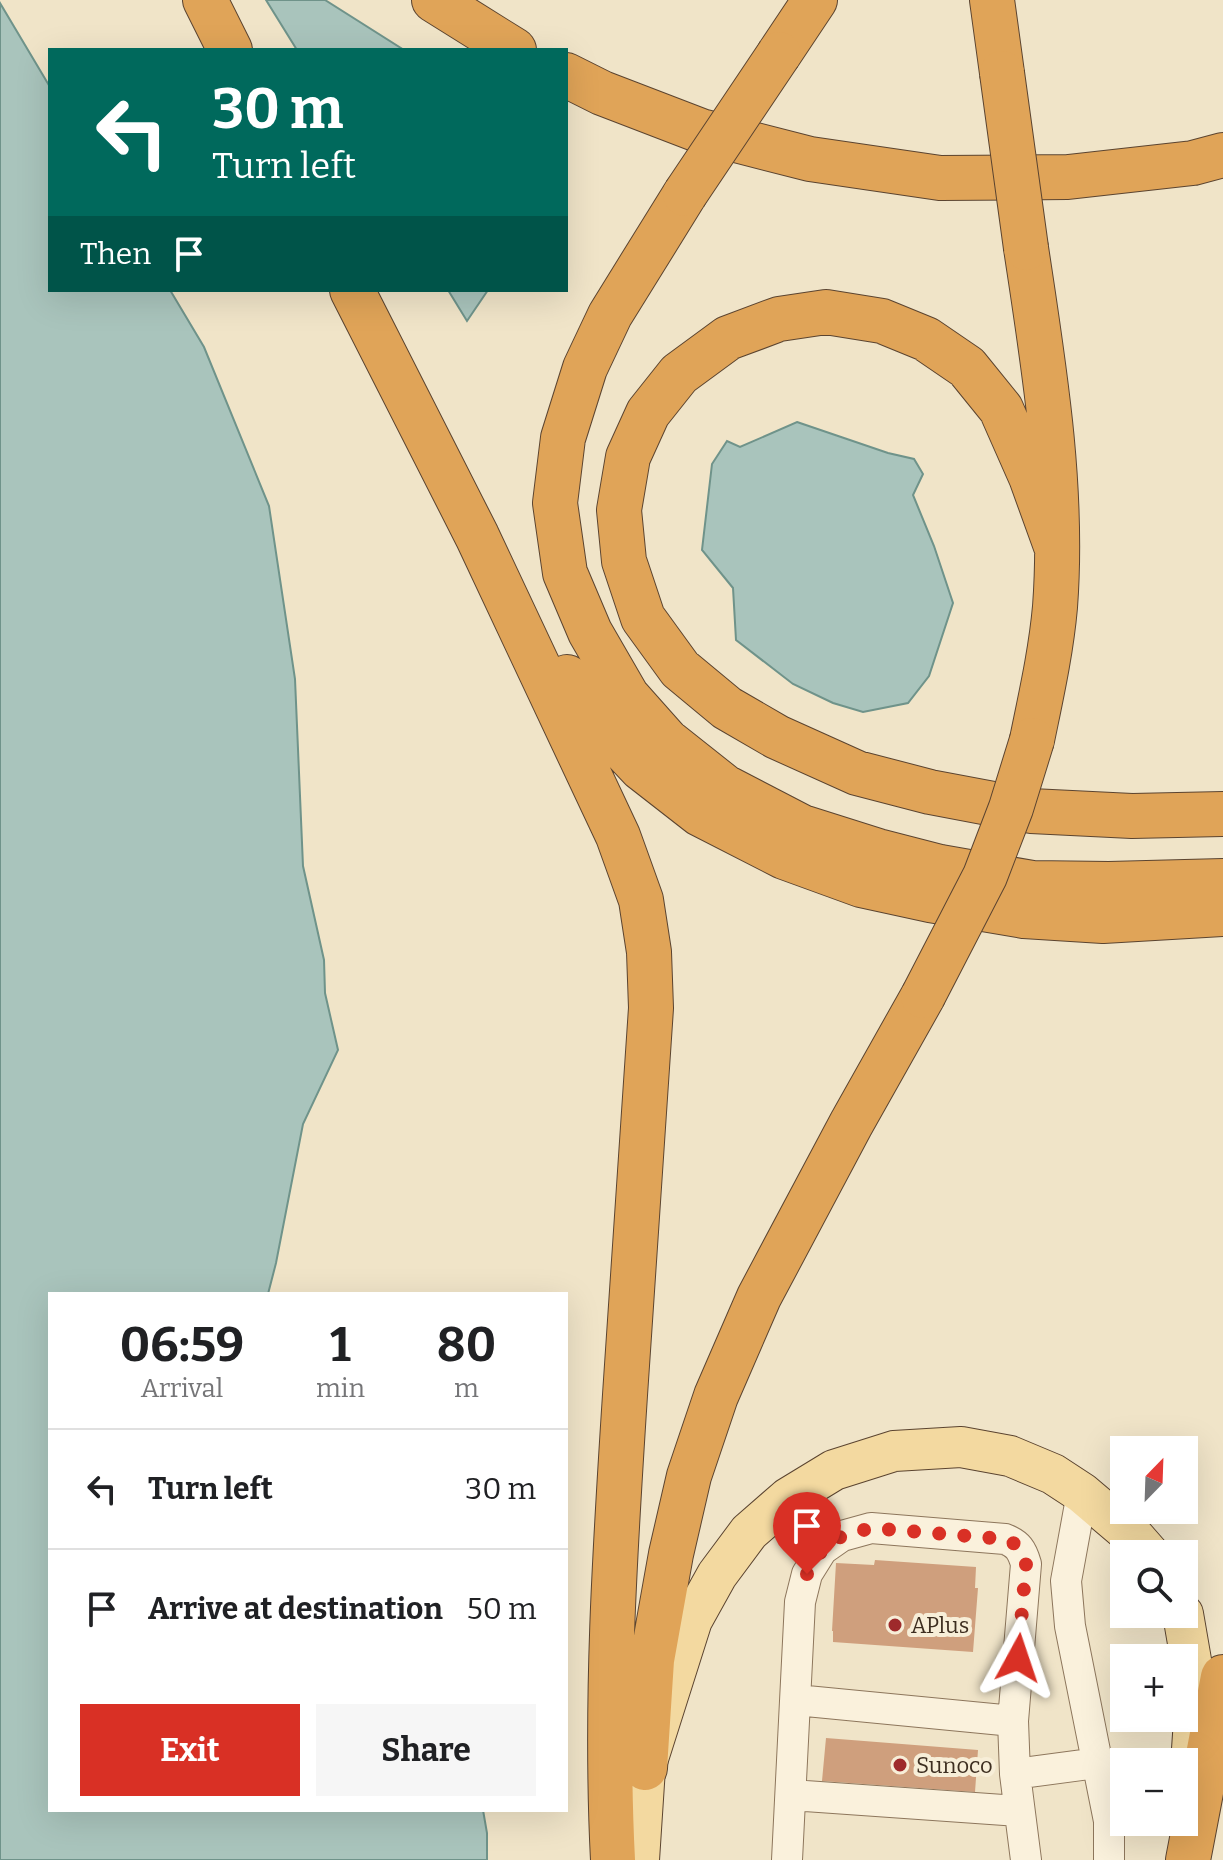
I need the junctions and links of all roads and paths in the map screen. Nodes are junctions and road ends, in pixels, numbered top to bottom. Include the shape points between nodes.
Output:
1 (205, 0) edge
2 (434, 0) edge
3 (815, 0) edge
4 (992, 0) edge
5 (229, 48) edge
6 (511, 48) edge
7 (568, 76) edge
8 (1223, 155) edge
9 (353, 292) edge
10 (477, 536) junction
11 (1057, 549) junction
12 (1223, 814) edge
13 (1223, 881) edge
14 (1223, 914) edge
15 (1082, 1493) junction
16 (1137, 1540) edge
17 (1185, 1628) edge
18 (1223, 1677) edge
19 (796, 1700) junction
20 (1013, 1721) junction
21 (1223, 1761) edge
22 (1097, 1763) junction
23 (645, 1768) junction
24 (1015, 1774) junction
25 (791, 1795) junction
26 (1019, 1811) junction
27 (613, 1860) edge
28 (639, 1860) edge
29 (787, 1860) edge
30 (1026, 1860) edge
31 (1109, 1860) edge
32 (1188, 1860) edge

1 - 5 highway
2 - 6 highway
3 - 13 highway, bridge via 685,194 610,315 585,368 563,438 555,503 565,573 590,632 627,696 667,741 725,787 802,827 940,867 1032,883
4 - 11 highway, bridge via 1048,401
7 - 8 highway via 701,131 810,159 940,178 1068,177
9 - 10 highway
10 - 14 highway via 593,717 641,768 700,814 784,857 861,885 1024,916 1103,921
10 - 27 highway via 618,836 641,900 649,952 651,1008 612,1622
11 - 12 highway via 1001,409 967,367 926,339 882,321 826,312 779,319 728,338 679,374 648,413 628,457 619,510 624,561 643,618 680,669 727,708 777,737 857,773 1031,811
11 - 23 highway, bridge via 1047,669 1032,740 985,876 759,1297 716,1396 689,1476 671,1554 652,1660
15 - 16 main road
15 - 22 street via 1066,1581
15 - 23 main road via 1010,1456 961,1447 894,1451 834,1470 788,1498 749,1532 692,1620
17 - 32 main road via 1194,1720
18 - 32 highway
19 - 20 street
19 - 20 street via 800,1602 807,1574 822,1550 842,1536 871,1528 1005,1539 1023,1552 1026,1564
19 - 25 street
20 - 24 street
21 - 32 highway
22 - 24 street
22 - 31 street via 1109,1821
23 - 28 main road
24 - 26 street
25 - 26 street
25 - 29 street
26 - 30 street

